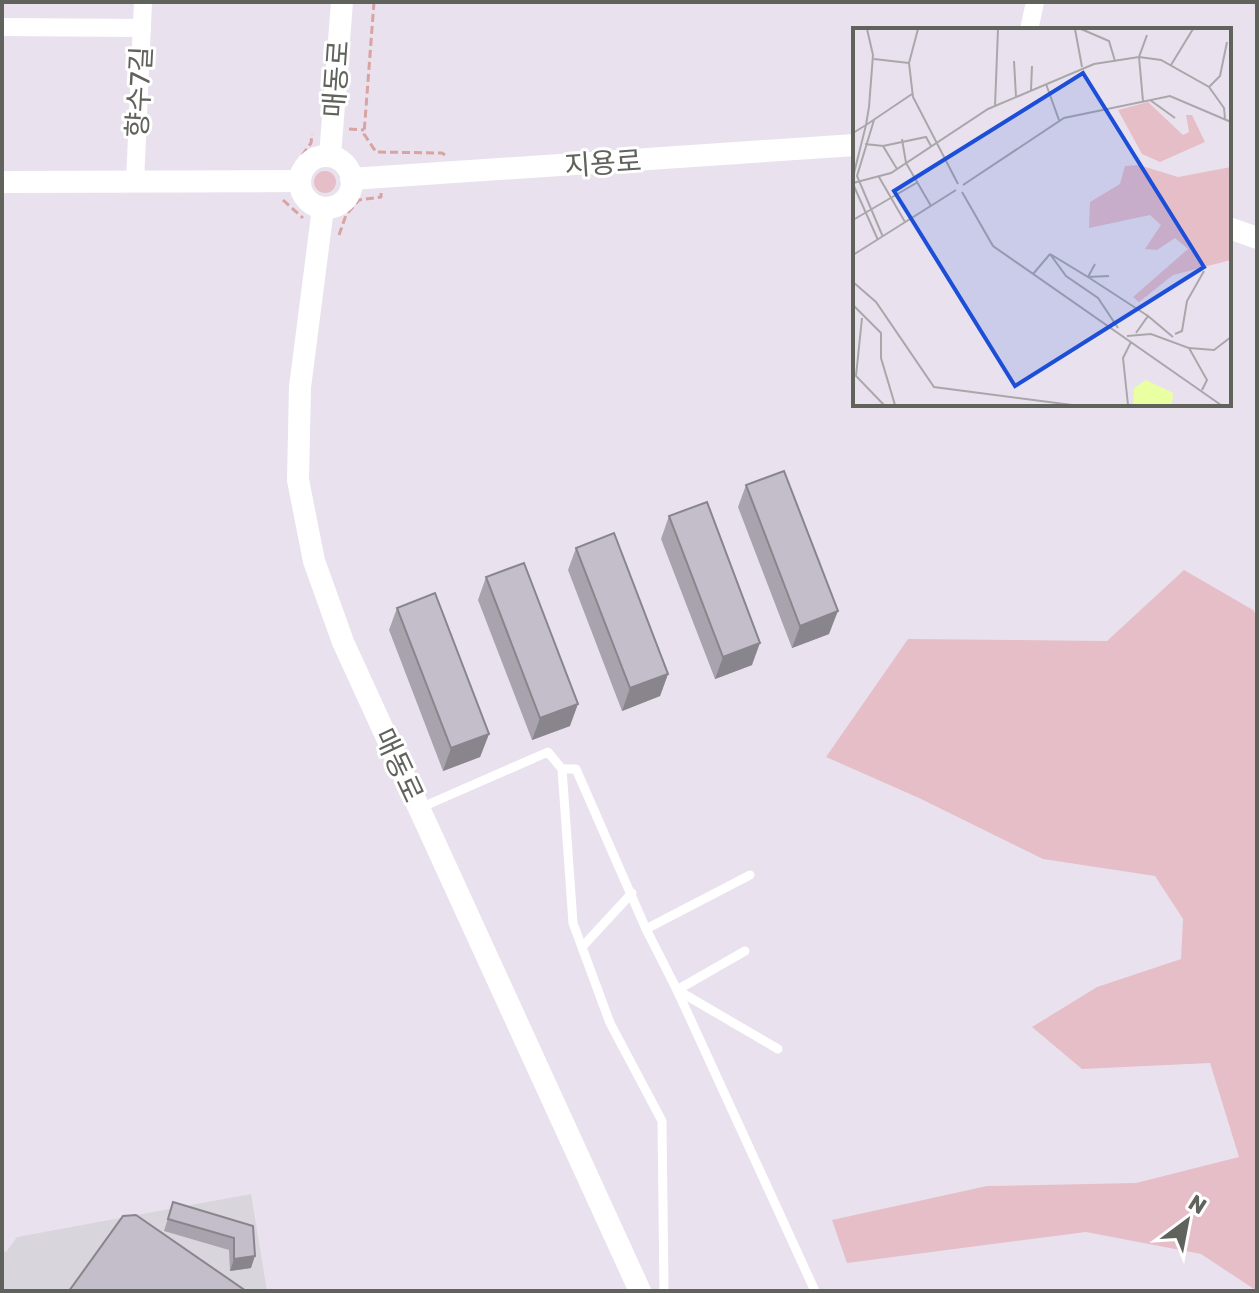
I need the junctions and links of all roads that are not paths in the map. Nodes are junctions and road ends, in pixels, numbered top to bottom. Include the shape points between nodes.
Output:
1 (143, 2) edge
2 (342, 2) edge
3 (1035, 2) edge
4 (2, 27) edge
5 (142, 28) junction
6 (1029, 28) edge
7 (853, 145) edge
8 (330, 156) junction
9 (351, 179) junction
10 (300, 181) junction
11 (2, 182) edge
12 (135, 182) junction
13 (323, 208) junction
14 (1231, 229) edge
15 (1257, 238) edge
16 (562, 769) junction
17 (419, 808) junction
18 (750, 875) dead end
19 (632, 893) junction
20 (646, 929) junction
21 (583, 946) junction
22 (745, 951) dead end
23 (677, 990) junction
24 (778, 1049) dead end
25 (640, 1291) edge
26 (664, 1291) edge
27 (815, 1291) edge

1 - 5 street, 향수7길
2 - 8 street, 매동로
3 - 6 street
4 - 5 street
5 - 12 street, 향수7길
7 - 9 street, 지용로
8 - 9 street via 344,163
8 - 10 street via 308,162
9 - 13 street via 344,200
10 - 12 street
10 - 13 street via 307,201
11 - 12 street
13 - 17 street, 매동로 via 300,387 298,480 314,561 343,642
14 - 15 street
16 - 17 lane via 548,752
16 - 19 lane via 576,769
16 - 21 lane via 573,923
17 - 25 street, 매동로
18 - 20 lane
19 - 20 lane
19 - 21 lane
20 - 23 lane
21 - 26 lane via 610,1023 662,1121
22 - 23 lane
23 - 24 lane
23 - 27 lane

